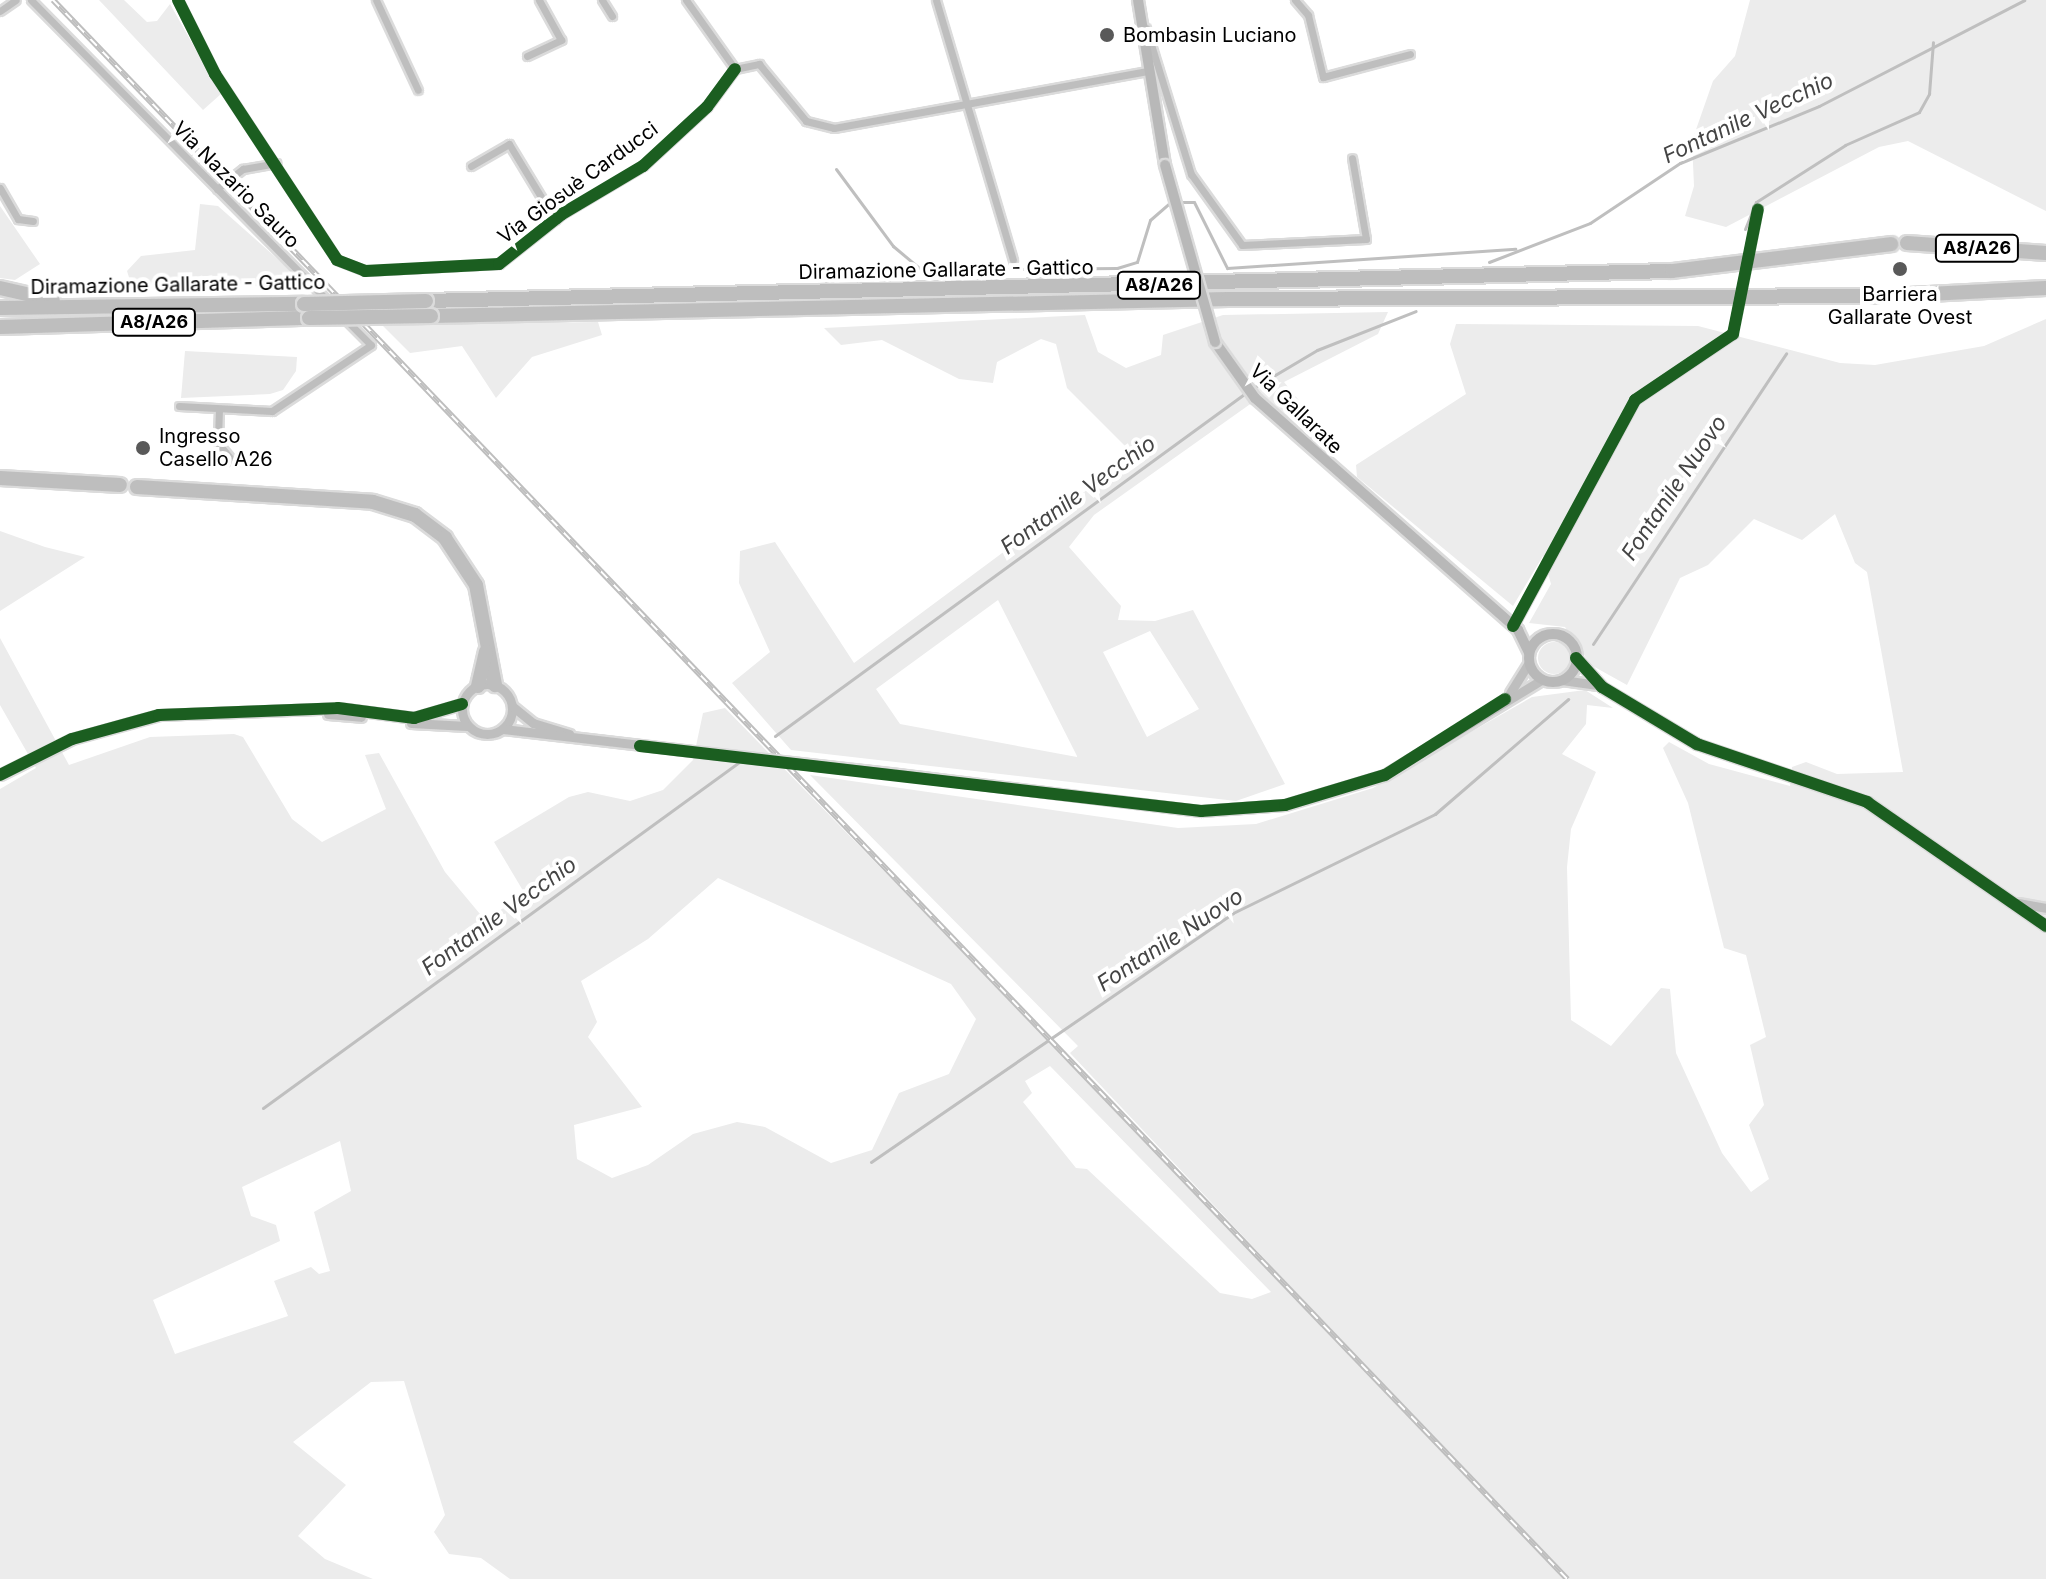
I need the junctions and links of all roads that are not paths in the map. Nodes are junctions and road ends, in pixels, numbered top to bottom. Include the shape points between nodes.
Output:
1 (16, 0) edge
2 (31, 0) edge
3 (178, 0) edge
4 (376, 0) edge
5 (539, 0) edge
6 (602, 0) edge
7 (686, 0) edge
8 (936, 0) edge
9 (1138, 0) edge
10 (1295, 0) edge
11 (0, 11) edge
12 (612, 16) dead end
13 (1140, 17) junction
14 (1410, 54) dead end
15 (527, 56) dead end
16 (735, 69) junction
17 (1149, 71) junction
18 (418, 90) dead end
19 (968, 104) junction
20 (1352, 158) dead end
21 (276, 163) junction
22 (471, 166) dead end
23 (0, 188) edge
24 (217, 189) junction
25 (555, 220) junction
26 (33, 221) dead end
27 (1907, 243) dead end
28 (1891, 244) dead end
29 (2046, 253) edge
30 (1013, 260) dead end
31 (0, 288) edge
32 (2046, 288) edge
33 (1909, 295) dead end
34 (1892, 296) dead end
35 (0, 308) edge
36 (113, 308) junction
37 (428, 308) junction
38 (114, 323) junction
39 (0, 327) edge
40 (1733, 334) tunnel mouth
41 (0, 335) edge
42 (179, 406) dead end
43 (219, 409) junction
44 (234, 463) dead end
45 (0, 478) edge
46 (120, 485) dead end
47 (137, 487) dead end
48 (1515, 628) junction
49 (1549, 635) junction
50 (488, 640) junction
51 (1529, 657) junction
52 (1576, 658) junction
53 (1541, 680) junction
54 (1562, 680) junction
55 (495, 685) junction
56 (1599, 685) junction
57 (478, 686) junction
58 (1505, 699) junction
59 (462, 704) junction
60 (512, 706) junction
61 (296, 710) junction
62 (467, 726) junction
63 (503, 729) junction
64 (640, 746) junction
65 (0, 775) edge
66 (2014, 902) junction
67 (2046, 908) edge
68 (2046, 926) edge

1 - 11 street
2 - 24 street, Via Nazario Sauro
3 - 21 street, Via Giosuè Carducci via 215,74
4 - 18 street
5 - 15 street via 561,40
6 - 12 street
7 - 16 street
8 - 19 street
9 - 13 main road, Via Gallarate
10 - 14 street via 1308,15 1323,77
13 - 17 main road, Via Gallarate
13 - 20 street via 1159,53 1191,174 1242,245 1366,239
16 - 19 street via 759,64 813,127
16 - 25 street, Via Giosuè Carducci via 715,99 643,166
17 - 19 street
17 - 48 main road, Via Gallarate, bridge via 1165,165 1215,342 1242,384
19 - 30 street
21 - 24 street via 243,169
21 - 25 street, Via Giosuè Carducci via 337,260 365,271 499,264
22 - 25 street via 509,144
23 - 26 street via 18,219
24 - 43 street, Via Nazario Sauro via 371,345 272,411
27 - 29 highway, A8/A26
28 - 37 highway, Diramazione Gallarate - Gattico / A8/A26 via 1672,271
31 - 36 highway
32 - 33 highway, A8/A26
34 - 37 highway, Diramazione Gallarate - Gattico / A8/A26
35 - 36 highway, Diramazione Gallarate - Gattico / A8/A26
36 - 37 highway, Diramazione Gallarate - Gattico / A8/A26, bridge
37 - 38 highway, Diramazione Gallarate - Gattico / A8/A26, bridge via 309,318
38 - 39 highway, Diramazione Gallarate - Gattico / A8/A26
38 - 41 highway
40 - 48 street via 1635,400
42 - 43 street, Via Nazario Sauro
43 - 44 street via 218,443
45 - 46 highway
47 - 50 highway via 394,506 431,526 463,560 486,612
48 - 49 main road
48 - 51 main road, Via Gallarate
49 - 51 main road
49 - 52 main road via 1568,640
50 - 55 highway
50 - 57 highway
51 - 53 main road
51 - 58 street
52 - 54 main road
52 - 56 street
53 - 54 main road
53 - 58 street
54 - 56 street
55 - 57 street
55 - 60 street
56 - 66 street via 1697,744 1867,802
57 - 59 street
58 - 64 street, bridge via 1385,775 1285,805 1201,811
59 - 61 street via 414,718
59 - 62 street
60 - 63 street
60 - 64 street via 562,733
61 - 62 street
61 - 65 street via 159,715 72,739
62 - 63 street via 488,735
63 - 64 street
66 - 67 street
66 - 68 street

